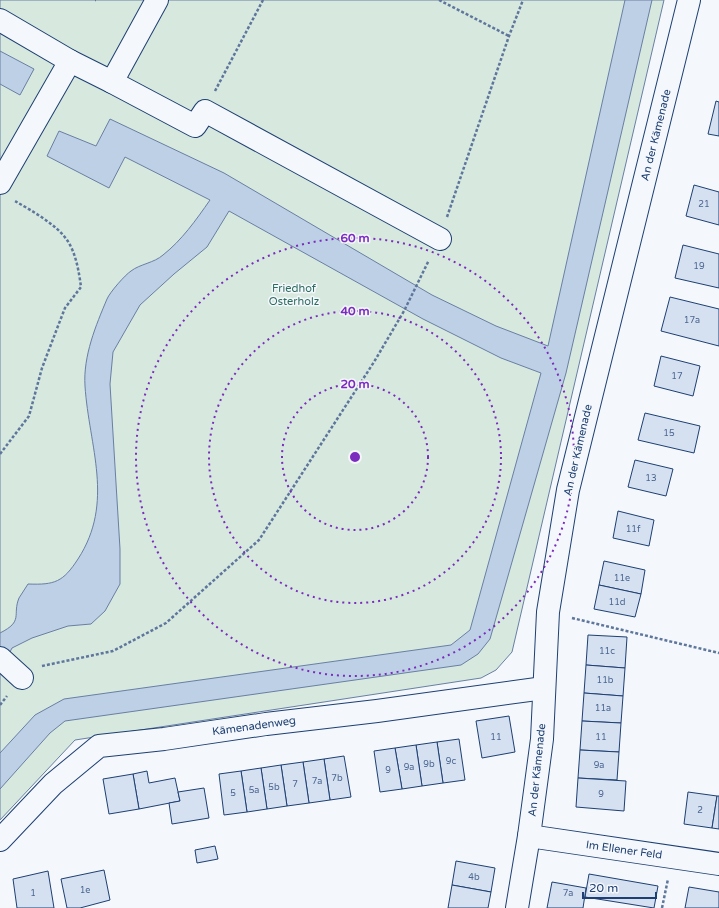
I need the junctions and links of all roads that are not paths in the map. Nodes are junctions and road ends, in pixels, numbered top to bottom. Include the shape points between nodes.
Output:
1 (157, 0) edge
2 (689, 0) edge
3 (0, 20) edge
4 (70, 61) junction
5 (112, 82) junction
6 (0, 183) edge
7 (440, 239) road end
8 (544, 688) junction
9 (529, 836) junction
10 (0, 840) edge
11 (719, 864) edge
12 (517, 908) edge

1 - 5 street
2 - 8 street, An der Kämenade via 568,490 548,612
3 - 4 street
4 - 5 street
4 - 6 street
5 - 7 street via 195,126 205,111
8 - 9 street, An der Kämenade via 542,739
8 - 10 street, Kämenadenweg via 266,724 164,740 100,746 53,784
9 - 11 street, Im Ellener Feld
9 - 12 street, An der Kämenade

